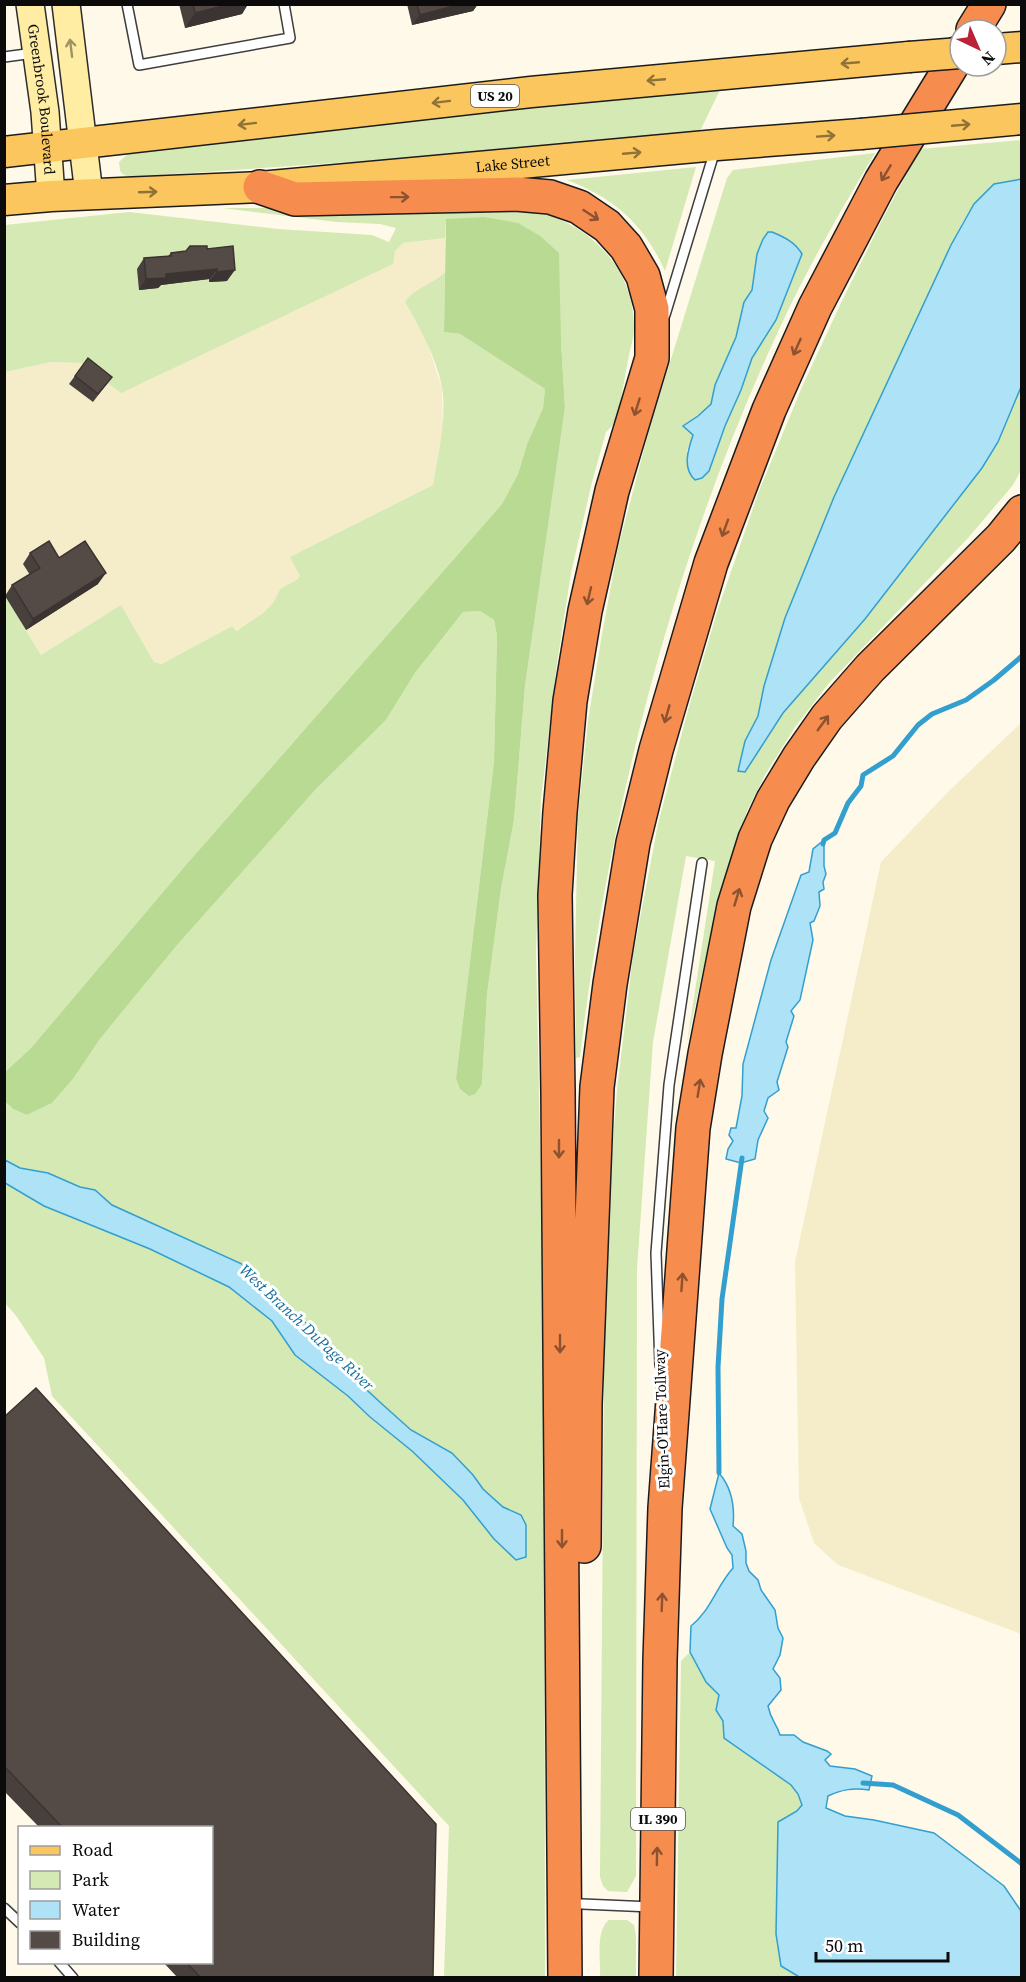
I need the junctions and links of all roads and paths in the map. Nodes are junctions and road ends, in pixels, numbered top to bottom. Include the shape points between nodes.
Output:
1 (30, 4) edge
2 (66, 4) edge
3 (127, 4) edge
4 (284, 4) edge
5 (989, 4) edge
6 (980, 18) edge
7 (36, 53) junction
8 (948, 53) edge
9 (4, 57) edge
10 (948, 72) edge
11 (1022, 119) edge
12 (83, 143) junction
13 (717, 145) junction
14 (48, 146) junction
15 (4, 152) edge
16 (260, 187) junction
17 (89, 194) junction
18 (51, 196) junction
19 (4, 200) edge
20 (652, 358) junction
21 (1022, 512) edge
22 (702, 863) dead end
23 (661, 1381) dead end
24 (662, 1415) dead end
25 (665, 1508) junction
26 (582, 1904) junction
27 (656, 1907) junction
28 (4, 1908) edge
29 (18, 1921) edge
30 (60, 1964) edge
31 (73, 1977) edge
32 (565, 1977) edge
33 (581, 1977) edge
34 (656, 1977) edge

1 - 7 main road, Greenbrook Boulevard
12 -> 2 main road
3 - 4 lane via 139,65 290,38
5 - 6 highway
7 - 9 lane
7 - 14 main road, Greenbrook Boulevard
8 -> 12 main road, US 20, bridge via 531,92
10 -> 26 highway via 881,181 815,307 769,410 711,563 633,843 597,1087 585,1404
13 -> 11 main road, Lake Street, bridge
12 - 14 main road, US 20
12 - 17 main road
16 -> 13 main road, Lake Street
13 - 20 lane
14 - 15 main road, US 20
14 - 18 main road, Greenbrook Boulevard
17 -> 16 main road, Lake Street
16 -> 20 highway via 295,199 516,194 550,197 579,207 607,226 644,276 652,309
17 - 18 main road, Lake Street
18 - 19 main road, Lake Street
20 -> 32 highway via 612,491 585,610 570,701 555,895
25 -> 21 highway via 693,1128 734,906 755,839 799,757 827,717
22 - 23 lane, Elgin-O'Hare Tollway via 669,1085 656,1253
24 - 25 lane, Elgin-O'Hare Tollway
27 -> 25 highway, Elgin-O'Hare Tollway / IL 390
26 - 27 lane
26 - 33 highway
27 - 34 highway, Elgin-O'Hare Tollway / IL 390
28 - 29 lane
30 - 31 lane

